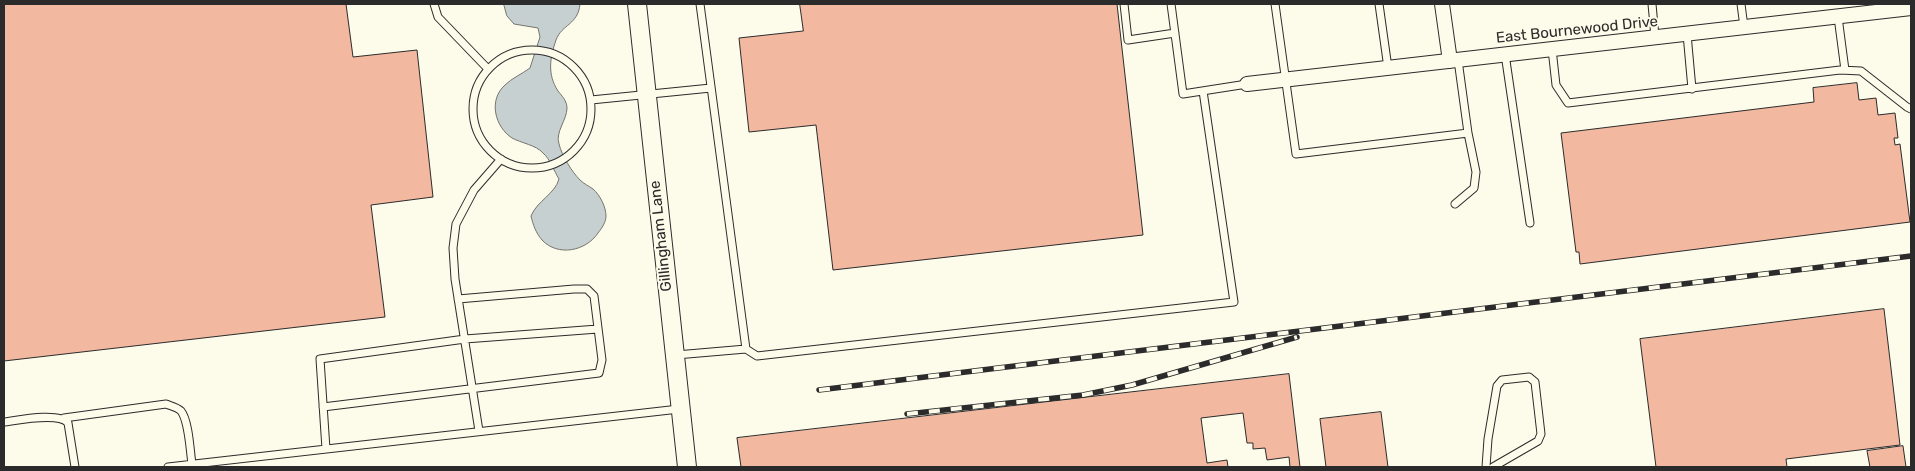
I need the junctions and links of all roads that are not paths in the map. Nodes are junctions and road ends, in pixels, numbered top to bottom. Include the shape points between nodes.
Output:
1 (434, 4) edge
2 (637, 4) edge
3 (700, 4) edge
4 (1124, 4) edge
5 (1171, 4) edge
6 (1274, 4) edge
7 (1379, 4) edge
8 (1442, 4) edge
9 (1652, 4) edge
10 (1741, 4) edge
11 (1911, 8) edge
12 (1864, 9) edge
13 (1838, 16) junction
14 (1744, 27) junction
15 (1175, 33) junction
16 (1687, 34) junction
17 (1655, 37) junction
18 (1552, 49) junction
19 (1505, 54) junction
20 (1454, 60) junction
21 (1388, 68) junction
22 (488, 69) junction
23 (1845, 70) junction
24 (1284, 80) junction
25 (1247, 84) joint
26 (712, 88) junction
27 (1692, 89) junction
28 (1203, 91) junction
29 (646, 94) junction
30 (591, 100) junction
31 (1911, 108) edge
32 (1468, 133) junction
33 (500, 159) junction
34 (1455, 204) dead end
35 (1530, 223) dead end
36 (458, 299) junction
37 (598, 329) junction
38 (465, 339) junction
39 (746, 350) junction
40 (674, 355) junction
41 (472, 388) junction
42 (323, 407) junction
43 (679, 409) junction
44 (64, 418) junction
45 (4, 422) edge
46 (479, 431) junction
47 (326, 449) junction
48 (192, 464) junction
49 (75, 467) edge
50 (168, 467) edge
51 (687, 467) edge
52 (1486, 467) edge
53 (1493, 467) edge

1 - 22 lane via 438,16
2 - 29 street, Gillingham Lane
3 - 26 lane
4 - 15 lane via 1128,40
5 - 15 lane
6 - 24 lane
7 - 21 lane
8 - 20 street
9 - 17 lane
10 - 14 lane
11 - 12 street, East Bournewood Drive
12 - 13 street, East Bournewood Drive
13 - 14 street, East Bournewood Drive
13 - 23 lane
14 - 16 street, East Bournewood Drive
15 - 28 lane via 1182,94
16 - 17 street, East Bournewood Drive
16 - 27 lane
17 - 18 street, East Bournewood Drive
18 - 19 street, East Bournewood Drive
18 - 27 lane via 1556,84 1568,103
19 - 20 street, East Bournewood Drive
19 - 35 lane
20 - 21 street, East Bournewood Drive
20 - 32 lane
21 - 24 street, East Bournewood Drive
22 - 30 lane via 503,57 521,50 540,50 558,56 574,67 585,82
22 - 33 lane via 477,85 472,103 473,122 481,141
23 - 27 lane
23 - 31 lane via 1861,71
24 - 25 street, East Bournewood Drive
24 - 32 lane via 1296,154
25 - 28 lane
26 - 29 lane
26 - 39 lane
28 - 39 lane via 1234,302 757,356
29 - 30 lane
29 - 40 street, Gillingham Lane
30 - 33 lane via 591,120 584,139 570,155 553,165 533,169 513,166
32 - 34 lane via 1476,172 1474,188
33 - 36 lane via 474,190 456,224 453,248
36 - 37 lane via 587,290 594,296
36 - 38 lane
37 - 38 lane
37 - 41 lane via 602,360 599,373
38 - 41 lane
38 - 42 lane via 320,359
39 - 40 lane
40 - 43 street, Gillingham Lane
41 - 42 lane
41 - 46 lane
42 - 47 lane
43 - 46 lane
43 - 51 street, Gillingham Lane
44 - 45 lane
44 - 48 lane via 166,404 174,406 186,421
44 - 49 lane via 68,423
46 - 47 lane
47 - 48 lane
48 - 50 lane
52 - 53 lane via 1497,386 1502,380 1529,377 1535,382 1541,434 1538,441

